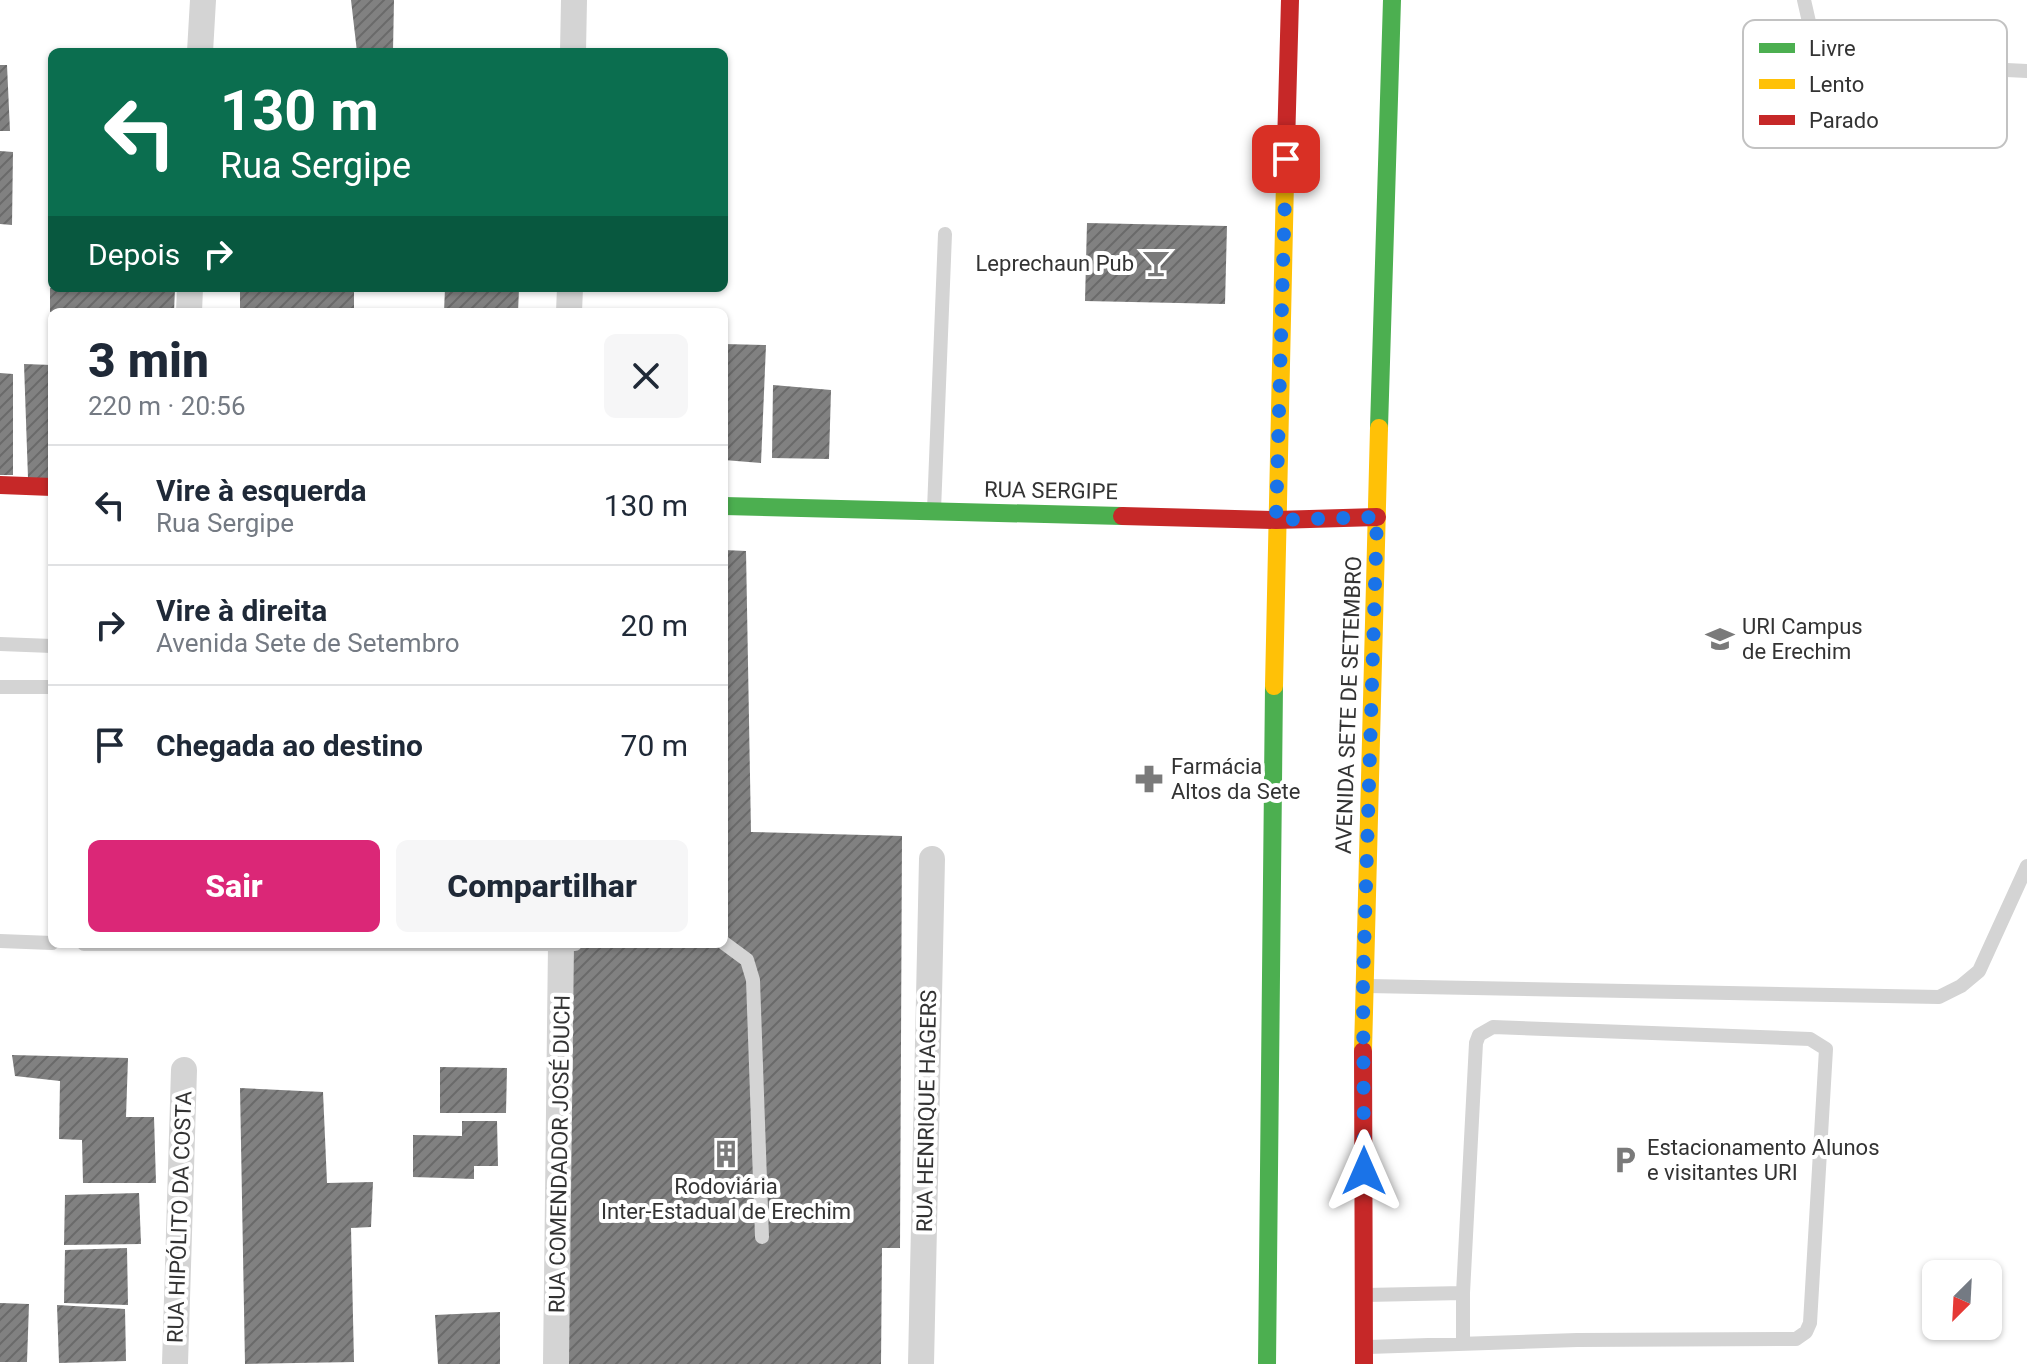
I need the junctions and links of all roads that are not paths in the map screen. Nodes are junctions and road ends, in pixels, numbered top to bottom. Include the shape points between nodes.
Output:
1 (203, 0) edge
2 (574, 0) edge
3 (1290, 0) edge
4 (1392, 0) edge
5 (1804, 0) edge
6 (1809, 20) edge
7 (200, 48) edge
8 (573, 48) edge
9 (2007, 70) edge
10 (2027, 71) edge
11 (945, 234) dead end
12 (0, 485) edge
13 (48, 487) edge
14 (728, 506) edge
15 (934, 511) junction
16 (1377, 517) junction
17 (1276, 520) junction
18 (0, 644) edge
19 (48, 646) edge
20 (0, 687) edge
21 (48, 687) edge
22 (932, 859) dead end
23 (2027, 866) edge
24 (0, 941) edge
25 (48, 943) edge
26 (728, 946) edge
27 (561, 948) edge
28 (1363, 986) junction
29 (184, 1070) dead end
30 (762, 1237) dead end
31 (1463, 1293) junction
32 (1365, 1295) junction
33 (1463, 1342) junction
34 (1364, 1355) edge
35 (175, 1364) edge
36 (556, 1364) edge
37 (921, 1364) edge
38 (1267, 1364) edge

1 - 7 street
2 - 8 street
3 - 17 main road
4 - 16 main road, AVENIDA SETE DE SETEMBRO
5 - 6 lane
9 - 10 lane
11 - 15 lane
12 - 13 main road
14 - 15 main road, RUA SERGIPE
15 - 17 main road, RUA SERGIPE
16 - 17 main road, RUA SERGIPE
16 - 28 main road, AVENIDA SETE DE SETEMBRO
17 - 38 main road
18 - 19 lane
20 - 21 lane
22 - 37 street, RUA HENRIQUE HAGERS
23 - 28 lane via 1979,971 1939,997
24 - 25 lane
26 - 30 lane via 747,960 753,980
27 - 36 street, RUA COMENDADOR JOSÉ DUCH
28 - 32 main road, AVENIDA SETE DE SETEMBRO
29 - 35 street, RUA HIPÓLITO DA COSTA
31 - 32 lane
31 - 33 lane
31 - 33 lane via 1476,1043 1484,1031 1493,1027 1810,1039 1826,1049 1806,1332 1796,1339
32 - 34 main road, AVENIDA SETE DE SETEMBRO
33 - 34 lane

